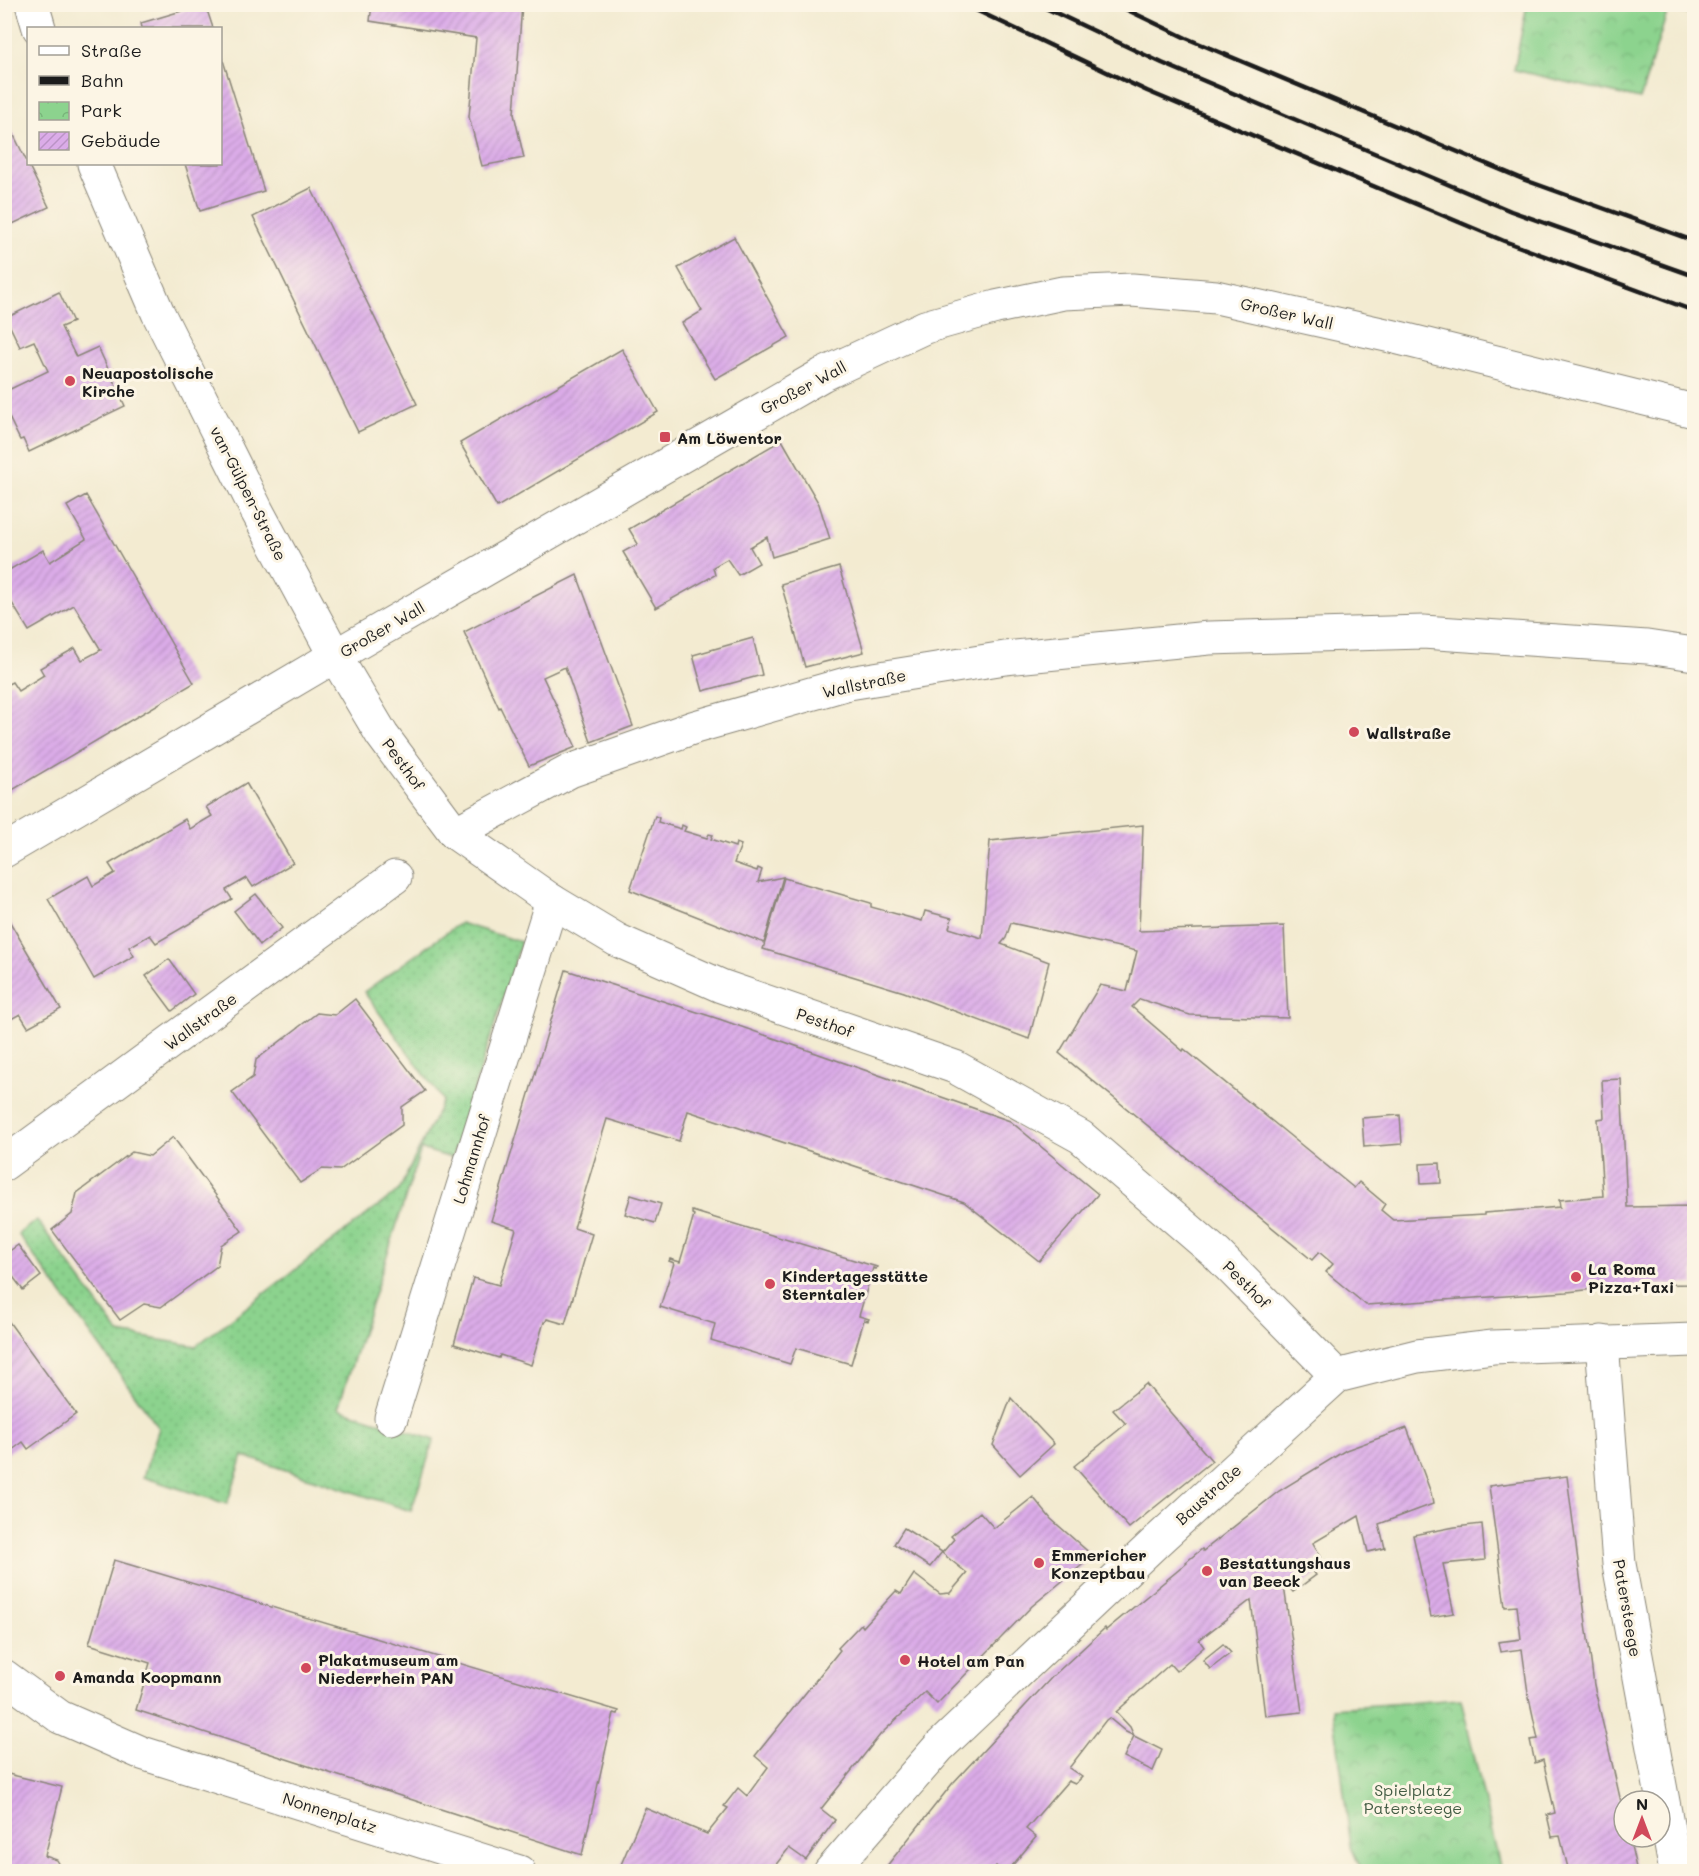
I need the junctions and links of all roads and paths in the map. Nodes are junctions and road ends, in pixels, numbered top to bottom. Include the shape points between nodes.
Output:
1 (32, 4) edge
2 (39, 27) edge
3 (94, 165) edge
4 (1695, 411) edge
5 (1695, 654) edge
6 (335, 656) junction
7 (455, 833) junction
8 (4, 851) edge
9 (395, 877) dead end
10 (552, 901) junction
11 (4, 1164) edge
12 (1695, 1340) edge
13 (1602, 1342) junction
14 (1338, 1376) junction
15 (391, 1418) dead end
16 (4, 1676) edge
17 (519, 1872) edge
18 (830, 1872) edge
19 (1676, 1872) edge

1 - 2 street
3 - 6 street, van-Gülpen-Straße via 158,313
4 - 6 street, Großer Wall via 1216,297 1132,290 1063,293 925,327 822,375
5 - 7 street, Wallstraße via 1647,647 1423,632 1209,638 1005,658 849,683 695,727 570,771
6 - 7 street, Pesthof via 382,735
6 - 8 street, Großer Wall
7 - 10 street, Pesthof
9 - 11 street, Wallstraße
10 - 14 street, Pesthof via 617,940 721,986 955,1067 1081,1137 1217,1254
10 - 15 street, Lohmannhof
12 - 13 street, Baustraße
13 - 14 street, Baustraße via 1493,1347 1417,1356
13 - 19 street, Patersteege via 1619,1564
14 - 18 street, Baustraße via 939,1747
16 - 17 street, Nonnenplatz via 60,1717 142,1753

